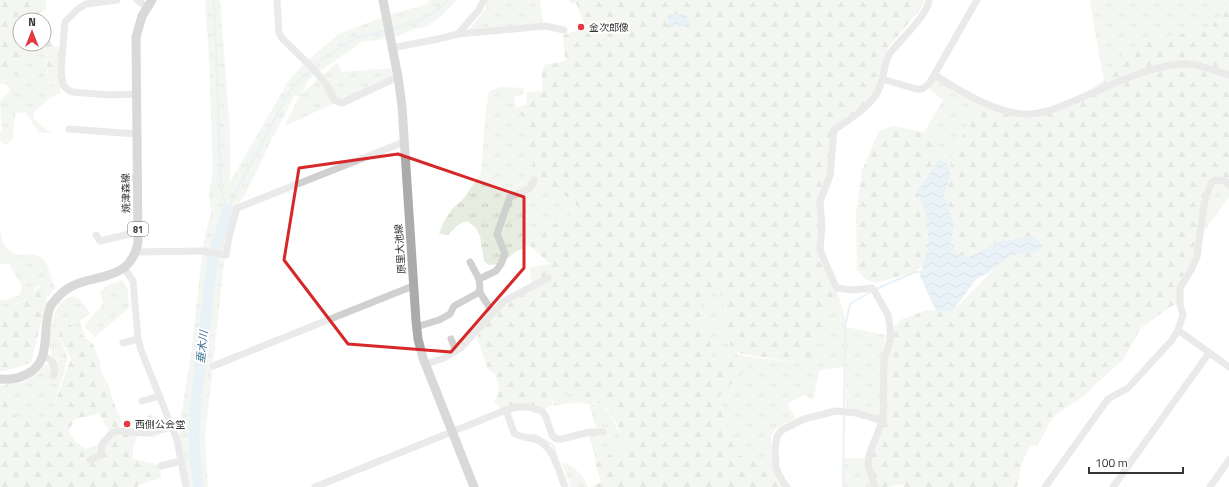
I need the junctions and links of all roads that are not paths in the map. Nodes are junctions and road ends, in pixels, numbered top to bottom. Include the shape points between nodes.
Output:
1 (116, 0) edge
2 (137, 0) edge
3 (277, 0) edge
4 (383, 0) edge
5 (484, 0) edge
6 (929, 0) edge
7 (977, 0) edge
8 (85, 2) edge
9 (149, 3) edge
10 (564, 30) dead end
11 (458, 34) junction
12 (392, 48) junction
13 (935, 75) junction
14 (1229, 75) edge
15 (398, 77) junction
16 (882, 79) junction
17 (136, 94) junction
18 (69, 129) dead end
19 (136, 134) junction
20 (404, 142) junction
21 (137, 177) junction
22 (534, 180) dead end
23 (123, 182) dead end
24 (1229, 185) edge
25 (138, 232) junction
26 (96, 235) dead end
27 (136, 252) junction
28 (470, 262) dead end
29 (124, 268) junction
30 (548, 278) dead end
31 (478, 279) junction
32 (413, 286) junction
33 (479, 291) junction
34 (494, 313) junction
35 (416, 327) junction
36 (1178, 330) junction
37 (138, 339) junction
38 (451, 339) dead end
39 (123, 343) dead end
40 (456, 350) junction
41 (1209, 353) junction
42 (43, 355) junction
43 (425, 364) junction
44 (213, 366) dead end
45 (1229, 367) edge
46 (53, 376) dead end
47 (0, 379) edge
48 (160, 396) junction
49 (142, 401) dead end
50 (506, 410) junction
51 (883, 421) junction
52 (172, 427) junction
53 (452, 431) junction
54 (603, 432) dead end
55 (90, 460) dead end
56 (1229, 460) edge
57 (181, 462) junction
58 (162, 466) dead end
59 (186, 487) edge
60 (314, 487) edge
61 (474, 487) edge
62 (565, 487) edge
63 (787, 487) edge
64 (875, 487) edge
65 (1045, 487) edge
66 (1113, 487) edge
67 (1210, 487) edge

1 - 8 street
2 - 9 street
3 - 15 street via 279,33 332,92 334,100 342,103
4 - 12 main road, 原里大池線
5 - 11 street
6 - 16 street via 924,13 890,52
7 - 13 street
8 - 17 street via 65,22 61,71 64,85 72,92
9 - 17 main road, 焼津森線 / 81 via 136,37
10 - 11 street via 545,26
11 - 12 street
12 - 15 main road, 原里大池線
13 - 14 street via 961,92 1002,110 1025,114 1044,113 1138,74 1168,66 1188,64
13 - 16 street via 929,84 916,89
15 - 20 main road, 原里大池線
16 - 51 street via 877,94 863,110 834,130 830,176 820,201 820,250 837,288 872,288 888,316 890,340 884,360
17 - 19 main road, 焼津森線 / 81
18 - 19 street
19 - 21 main road, 焼津森線 / 81
20 - 27 street via 237,208 226,255 203,251
20 - 32 main road, 原里大池線
21 - 23 street
21 - 25 main road, 焼津森線 / 81
22 - 31 street via 529,189 510,196 497,234 505,254 502,264 496,271
24 - 36 street via 1224,181 1215,180 1211,183 1203,208 1197,257 1180,288 1183,315
25 - 26 street via 100,241
25 - 27 main road, 焼津森線 / 81
27 - 29 main road
28 - 31 street
29 - 37 street via 133,281
29 - 42 main road via 116,273 74,285 60,294 51,305
30 - 34 street via 504,302
31 - 33 street
32 - 35 main road, 原里大池線
32 - 44 street
33 - 34 street
33 - 35 street via 478,294 454,306 450,314
34 - 40 street via 461,348
35 - 43 main road, 原里大池線
36 - 41 street
36 - 65 street via 1128,388 1108,399
37 - 39 street
37 - 48 street
38 - 40 street
40 - 43 street via 442,359
41 - 45 street
41 - 66 street
42 - 46 street via 54,362
42 - 47 main road via 31,372 11,380
43 - 53 main road, 原里大池線
48 - 49 street
48 - 52 street
50 - 53 street
50 - 54 street via 528,407 542,412 556,439 589,432
50 - 62 street via 514,433 523,438 542,442 551,452
51 - 63 street via 856,413 836,411 804,419 782,430 777,436 776,468
51 - 64 street via 869,454 868,465
52 - 55 street via 146,433 118,431 111,434 102,444 101,455
52 - 57 street
53 - 60 street
53 - 61 main road, 原里大池線
56 - 67 street
57 - 58 street
57 - 59 street

